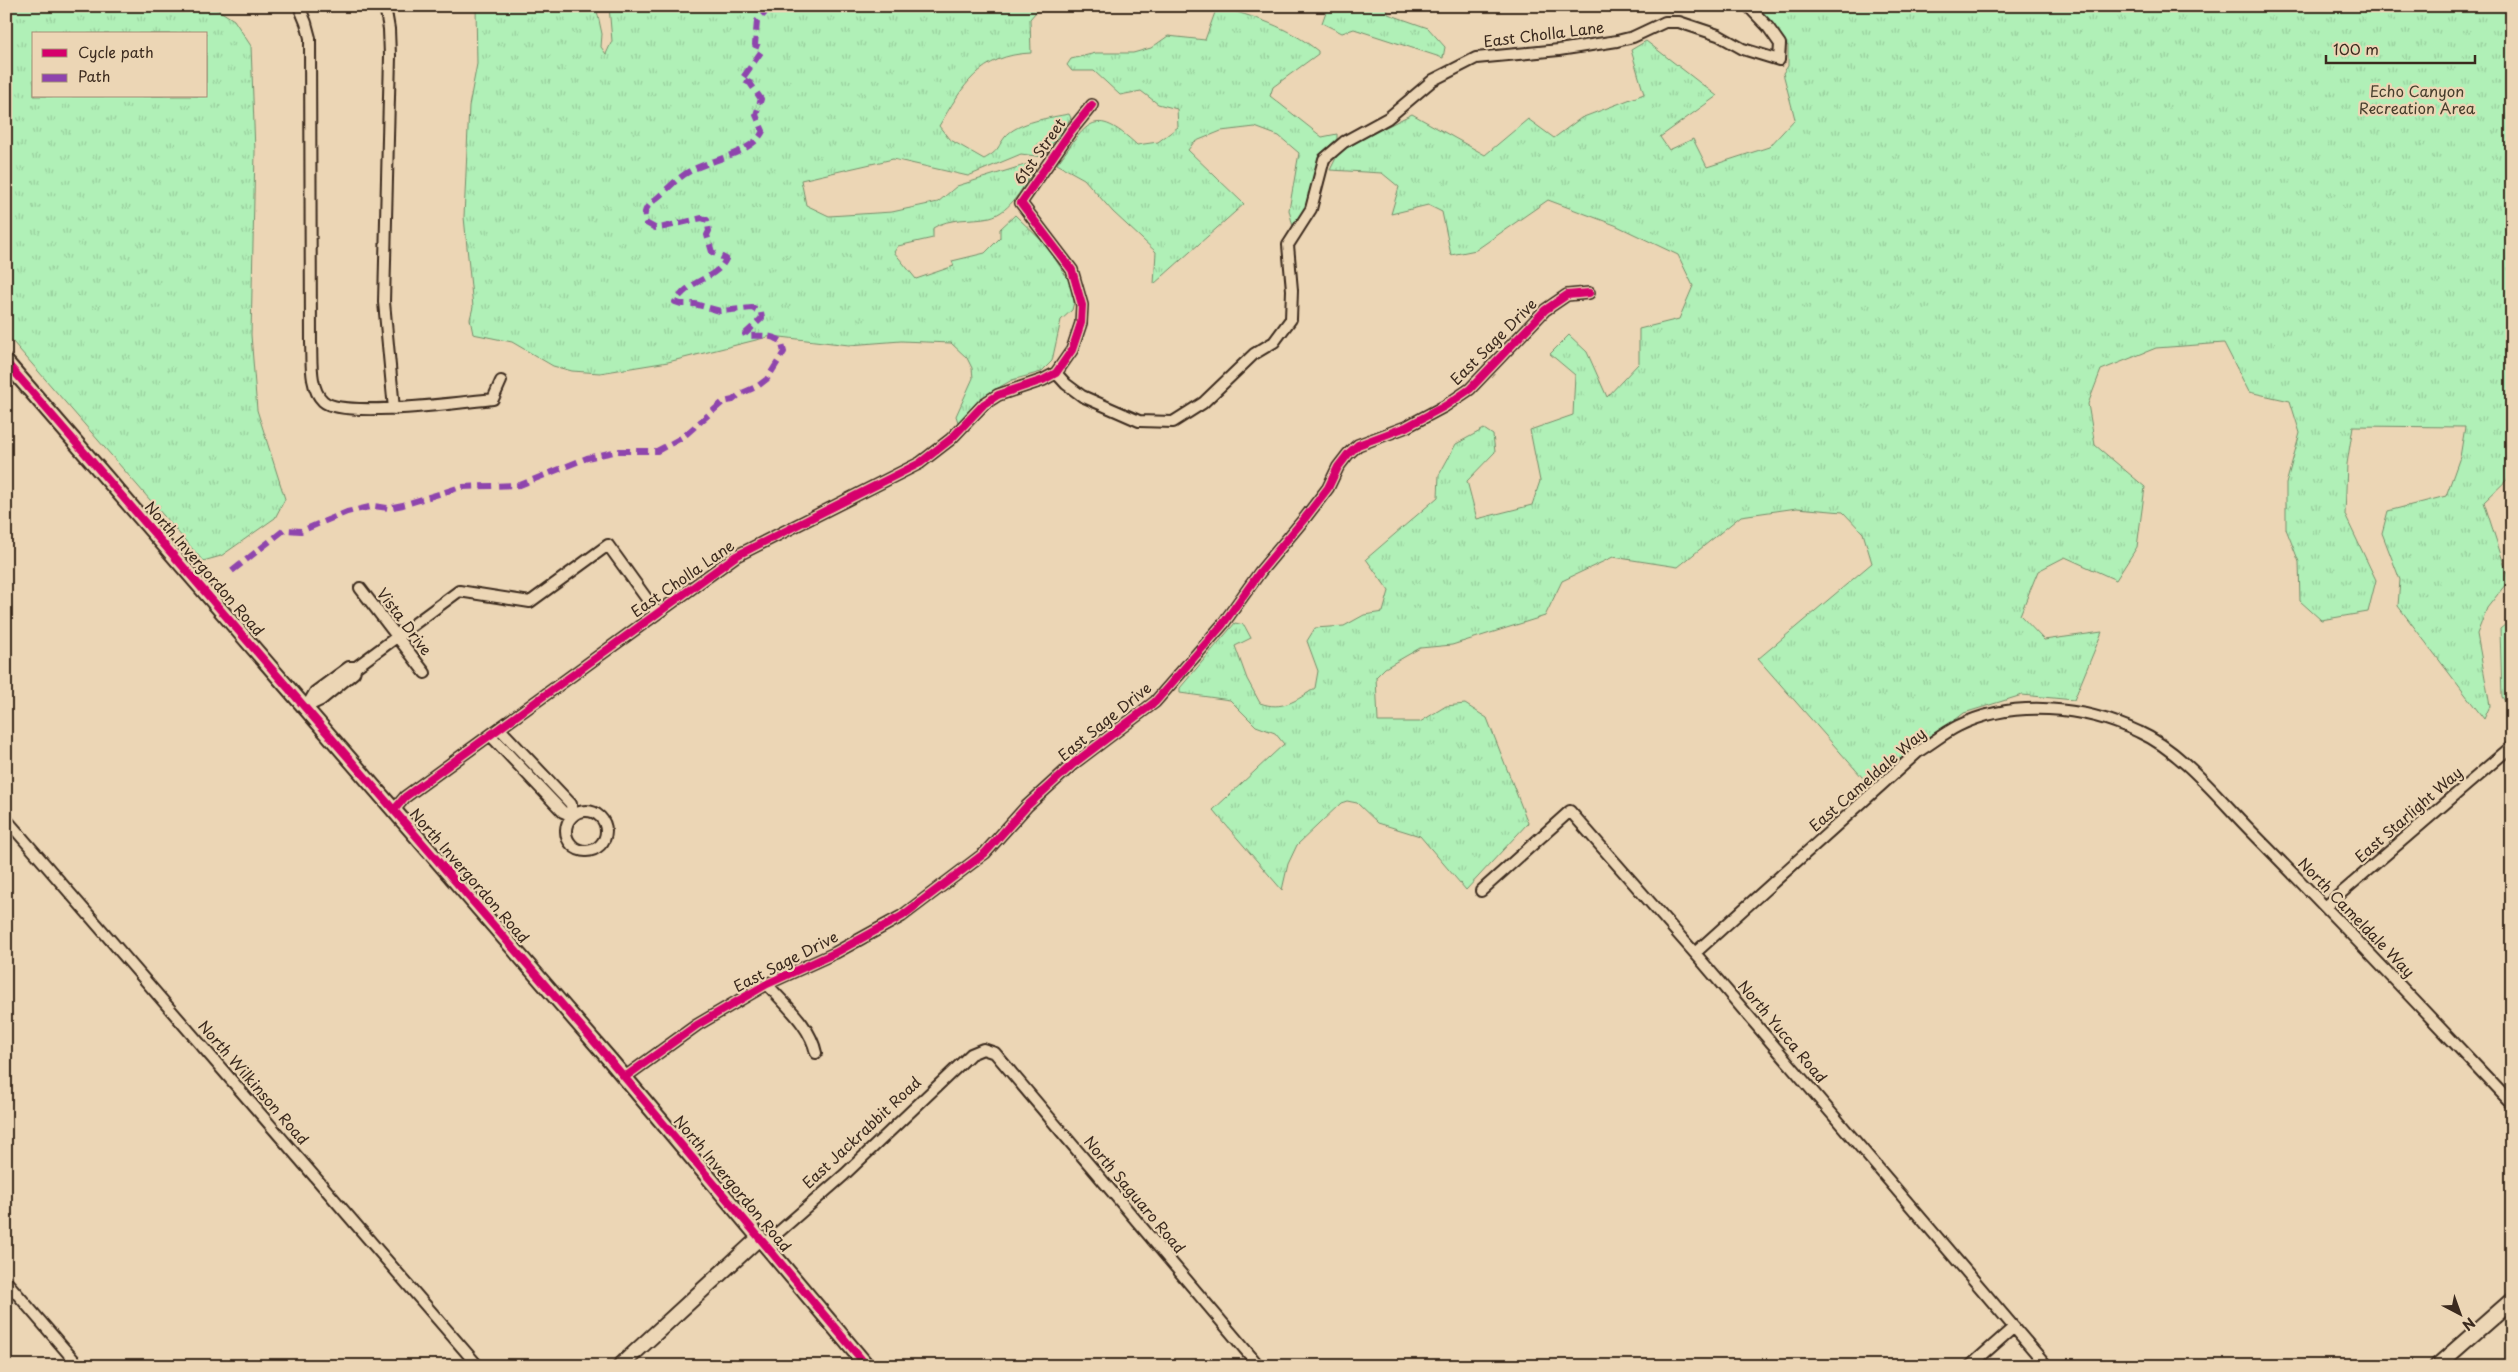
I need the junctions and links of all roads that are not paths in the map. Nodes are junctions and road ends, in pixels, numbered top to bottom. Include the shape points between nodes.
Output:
1 (299, 6) edge
2 (385, 6) edge
3 (1748, 6) edge
4 (1092, 104) dead end
5 (1589, 293) dead end
6 (6, 362) edge
7 (1056, 373) junction
8 (501, 381) dead end
9 (394, 409) junction
10 (360, 588) dead end
11 (657, 614) junction
12 (397, 636) junction
13 (425, 673) dead end
14 (306, 707) junction
15 (500, 729) junction
16 (491, 736) junction
17 (2512, 746) edge
18 (2175, 756) joint
19 (394, 810) junction
20 (572, 816) junction
21 (6, 819) edge
22 (1481, 891) dead end
23 (2326, 907) junction
24 (1696, 953) junction
25 (767, 984) junction
26 (983, 1049) joint
27 (816, 1053) dead end
28 (625, 1078) junction
29 (2512, 1104) edge
30 (762, 1241) junction
31 (6, 1281) edge
32 (2512, 1300) edge
33 (2512, 1312) edge
34 (2014, 1327) junction
35 (2460, 1351) junction
36 (79, 1366) edge
37 (478, 1366) edge
38 (620, 1366) edge
39 (867, 1366) edge
40 (1259, 1366) edge
41 (1970, 1366) edge
42 (2047, 1366) edge
43 (2437, 1366) edge
44 (2450, 1366) edge

1 - 9 street via 310,38 314,385 321,400 331,407
2 - 9 street via 390,56 384,302
3 - 7 street, East Cholla Lane via 1780,44 1779,60 1743,49 1718,35 1678,22 1665,22 1634,37 1617,41 1476,58 1433,80 1388,118 1344,142 1324,159 1311,209 1288,245 1291,319 1274,342 1254,354 1203,403 1173,422 1139,421 1082,396
4 - 7 street, 61st Street via 1021,203 1072,270 1082,305 1081,323 1072,350
5 - 25 street, East Sage Drive via 1567,295 1544,310 1476,383 1455,399 1406,427 1353,449 1338,467 1328,488 1223,624 1155,702 1027,806 985,852 916,907 885,926
6 - 14 street, North Invergordon Road
7 - 11 street, East Cholla Lane via 998,395 920,463 736,556
8 - 9 street via 492,399
10 - 12 street, Vista Drive
11 - 12 street via 608,545 530,602 459,591
11 - 15 street, East Cholla Lane
12 - 13 street, Vista Drive
12 - 14 street via 318,690
14 - 19 street, North Invergordon Road
15 - 16 street, East Cholla Lane
15 - 20 street via 570,804
16 - 19 street, East Cholla Lane via 405,797
16 - 20 street via 563,812
17 - 23 street, East Starlight Way
18 - 23 street, North Cameldale Way
18 - 24 street, East Cameldale Way via 2140,732 2096,717 2050,709 2003,711 1958,726 1919,751
19 - 28 street, North Invergordon Road
20 - 20 street via 590,811 601,818 606,830 603,842 585,851 568,841 566,828
21 - 37 street, North Wilkinson Road
22 - 24 street, North Yucca Road via 1570,811
23 - 29 street, North Cameldale Way
24 - 34 street, North Yucca Road
25 - 27 street, East Sage Drive via 807,1029
25 - 28 street, East Sage Drive via 697,1025
26 - 30 street, East Jackrabbit Road via 971,1054 844,1175
26 - 40 street, North Saguaro Road via 994,1053
28 - 30 street, North Invergordon Road
30 - 38 street, East Jackrabbit Road
30 - 39 street, North Invergordon Road
31 - 36 street
32 - 35 street
33 - 35 street
34 - 41 street
34 - 42 street, North Yucca Road
35 - 43 street
35 - 44 street

